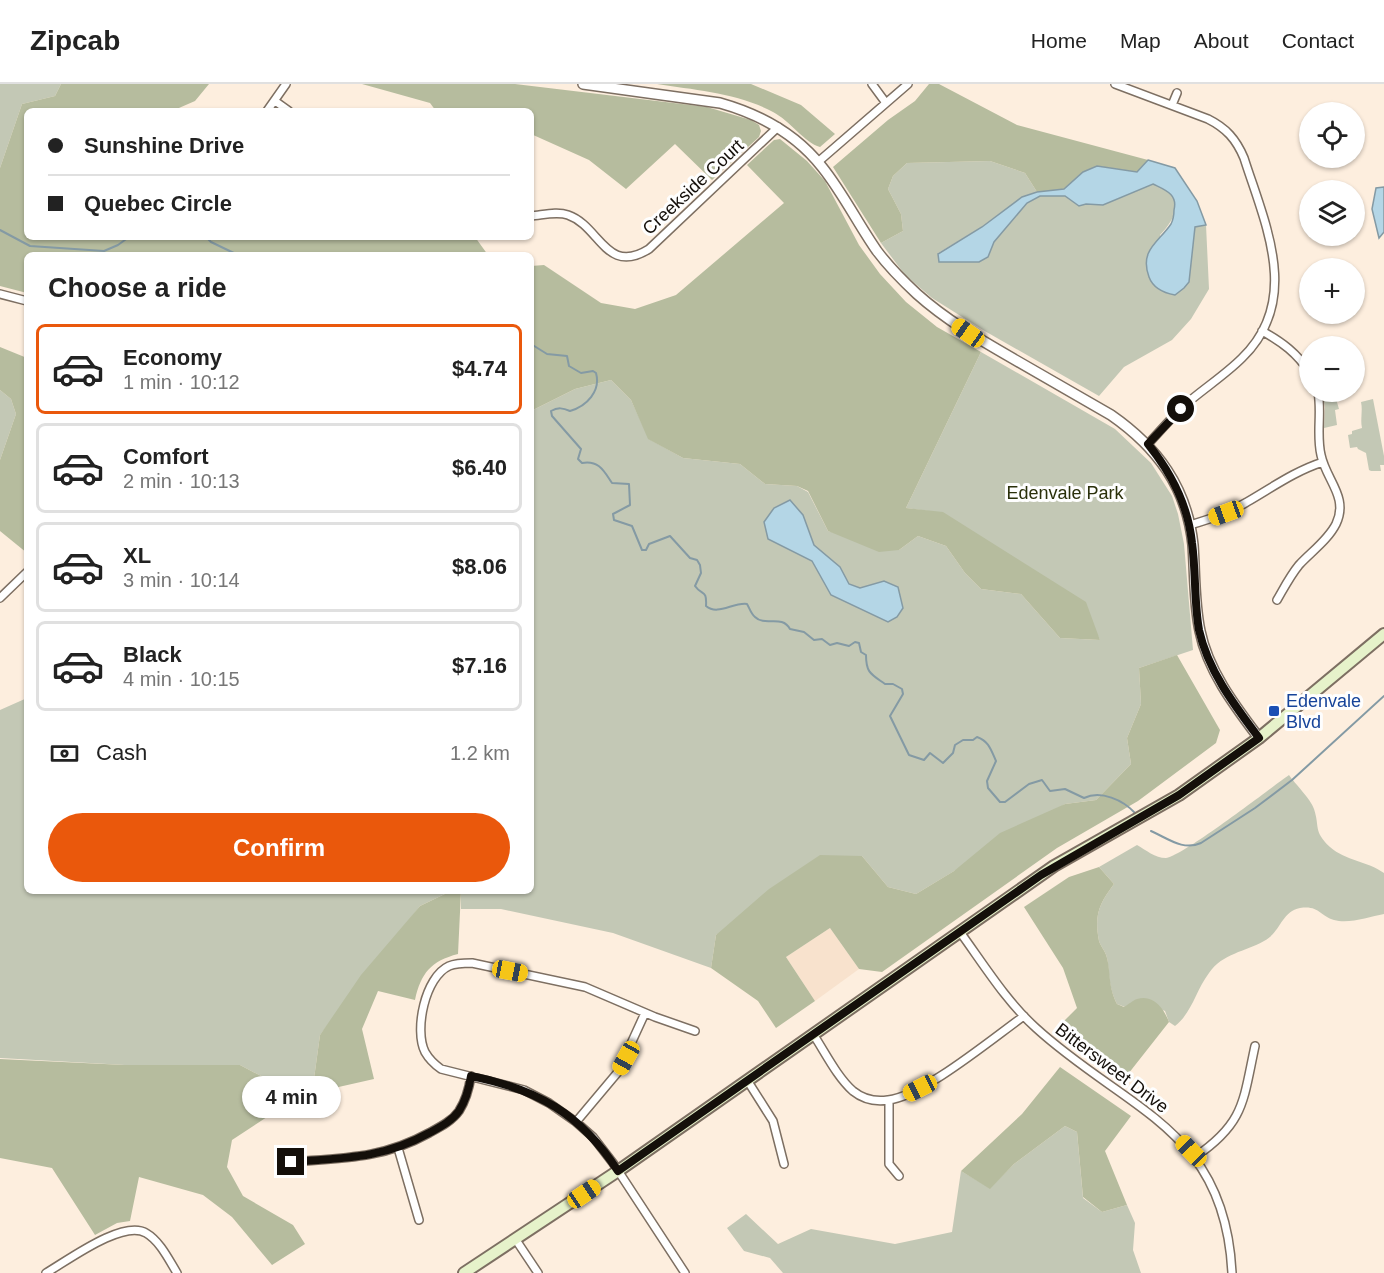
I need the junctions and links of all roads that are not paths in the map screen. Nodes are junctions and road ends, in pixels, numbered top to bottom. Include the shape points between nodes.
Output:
1 (286, 84) edge
2 (583, 84) edge
3 (872, 84) edge
4 (908, 84) edge
5 (1115, 84) edge
6 (1177, 93) dead end
7 (275, 100) junction
8 (886, 103) junction
9 (1172, 105) junction
10 (269, 108) edge
11 (285, 108) edge
12 (778, 127) junction
13 (818, 162) junction
14 (534, 216) edge
15 (0, 294) edge
16 (24, 300) edge
17 (1262, 331) junction
18 (1299, 357) edge
19 (1320, 402) edge
20 (1148, 444) junction
21 (1323, 462) junction
22 (1190, 525) junction
23 (24, 575) edge
24 (0, 598) edge
25 (1277, 600) dead end
26 (1384, 634) edge
27 (1259, 738) junction
28 (960, 932) junction
29 (645, 1013) junction
30 (1024, 1016) junction
31 (695, 1031) dead end
32 (813, 1034) junction
33 (1255, 1046) dead end
34 (471, 1076) junction
35 (747, 1080) junction
36 (889, 1100) junction
37 (576, 1122) junction
38 (398, 1148) junction
39 (1195, 1157) junction
40 (291, 1162) dead end
41 (784, 1164) dead end
42 (618, 1171) junction
43 (899, 1176) dead end
44 (419, 1220) dead end
45 (516, 1240) junction
46 (46, 1273) edge
47 (177, 1273) edge
48 (464, 1273) edge
49 (538, 1273) edge
50 (685, 1273) edge
51 (1232, 1273) edge

1 - 7 street
2 - 12 street via 720,103
3 - 8 street
4 - 8 street
5 - 9 street
6 - 9 street
7 - 10 street
7 - 11 street
8 - 13 street
9 - 17 street via 1220,125 1239,145 1275,259 1273,301
12 - 13 street
12 - 14 street, Creekside Court via 641,255 614,254 566,214
13 - 20 street via 878,251 919,296 968,333 1111,415
15 - 16 street
17 - 18 street
17 - 20 street via 1244,357 1191,400
19 - 21 street
20 - 22 street via 1174,481
21 - 22 street via 1296,472 1226,513
21 - 25 street via 1338,492 1336,524 1298,567
22 - 27 street via 1197,613 1205,651
23 - 24 street
26 - 27 main road
27 - 28 main road via 1179,795 1054,866
28 - 30 street, Bittersweet Drive
28 - 32 main road
29 - 31 street
29 - 34 street via 567,982 472,963 448,966 429,988 421,1039 424,1051 441,1069
29 - 37 street via 618,1072
30 - 36 street via 932,1082
30 - 39 street, Bittersweet Drive via 1061,1049 1173,1133
32 - 35 main road
32 - 36 street via 854,1091 875,1101
33 - 39 street via 1234,1121 1216,1142
34 - 37 street via 524,1090
34 - 38 street via 465,1101 457,1113
35 - 41 street via 773,1121
35 - 42 main road
36 - 43 street via 889,1164
37 - 42 street via 593,1137
38 - 40 street via 361,1157
38 - 44 street
39 - 51 street, Bittersweet Drive via 1226,1222
42 - 45 main road
42 - 50 street
45 - 48 main road
45 - 49 street
46 - 47 street via 103,1239 132,1229 153,1238

